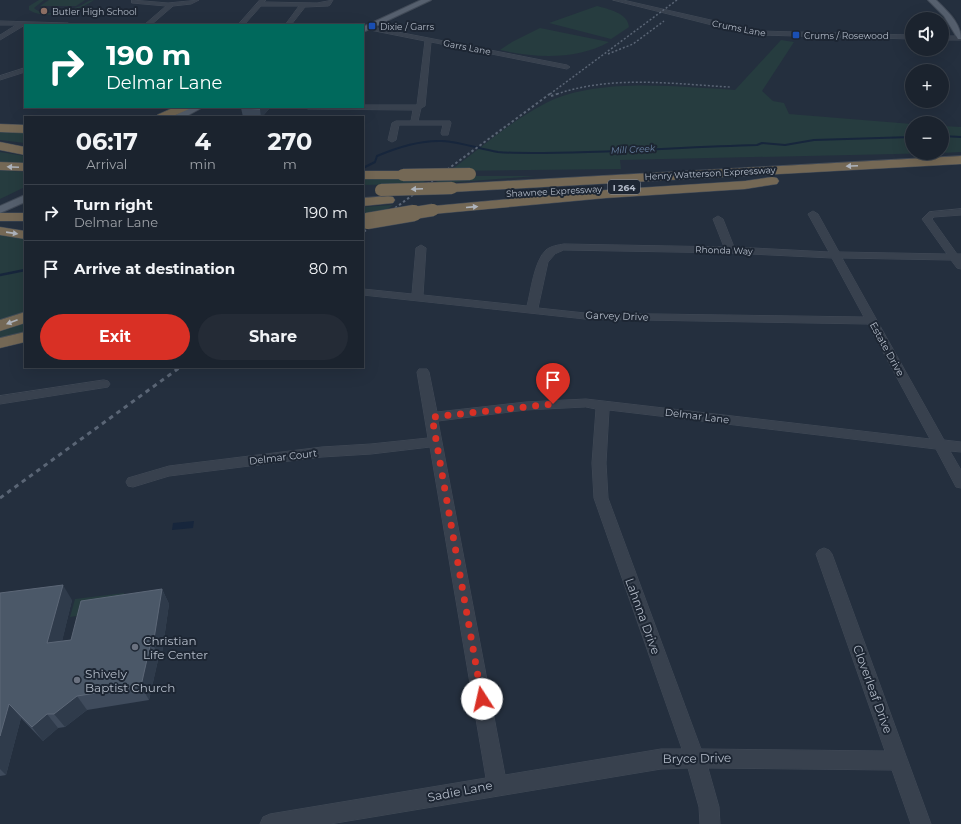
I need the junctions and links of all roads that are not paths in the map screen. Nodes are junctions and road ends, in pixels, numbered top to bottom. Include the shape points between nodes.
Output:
1 (135, 0) edge
2 (196, 0) edge
3 (330, 0) edge
4 (426, 0) edge
5 (616, 0) edge
6 (932, 0) edge
7 (261, 2) edge
8 (172, 4) junction
9 (303, 5) junction
10 (0, 23) edge
11 (22, 24) joint
12 (148, 24) edge
13 (242, 24) edge
14 (289, 24) edge
15 (958, 28) edge
16 (365, 29) edge
17 (905, 37) edge
18 (961, 37) edge
19 (0, 38) edge
20 (949, 38) edge
21 (428, 40) junction
22 (567, 67) dead end
23 (24, 70) edge
24 (0, 78) edge
25 (183, 108) edge
26 (196, 108) edge
27 (205, 108) edge
28 (364, 108) edge
29 (418, 108) junction
30 (163, 116) edge
31 (179, 116) edge
32 (189, 116) edge
33 (414, 123) junction
34 (0, 126) edge
35 (19, 128) edge
36 (445, 133) dead end
37 (392, 140) dead end
38 (24, 145) edge
39 (0, 146) edge
40 (24, 151) edge
41 (961, 160) edge
42 (0, 166) edge
43 (24, 168) edge
44 (961, 168) edge
45 (759, 170) junction
46 (364, 176) edge
47 (793, 178) junction
48 (24, 190) edge
49 (364, 190) edge
50 (453, 192) junction
51 (385, 195) junction
52 (24, 199) edge
53 (0, 202) edge
54 (364, 202) edge
55 (961, 212) edge
56 (1, 214) edge
57 (813, 214) dead end
58 (24, 216) edge
59 (718, 219) dead end
60 (365, 222) edge
61 (0, 232) edge
62 (24, 235) edge
63 (421, 248) dead end
64 (730, 250) junction
65 (836, 255) junction
66 (957, 256) edge
67 (961, 266) edge
68 (364, 292) edge
69 (417, 298) junction
70 (532, 311) junction
71 (24, 317) edge
72 (872, 321) junction
73 (0, 326) edge
74 (24, 337) edge
75 (0, 343) edge
76 (24, 346) edge
77 (0, 350) edge
78 (423, 372) dead end
79 (104, 384) dead end
80 (0, 400) edge
81 (603, 405) junction
82 (432, 417) junction
83 (436, 442) junction
84 (940, 445) junction
85 (961, 446) edge
86 (133, 482) dead end
87 (961, 483) edge
88 (824, 554) dead end
89 (694, 758) junction
90 (899, 761) junction
91 (497, 786) junction
92 (270, 824) edge
93 (710, 824) edge
94 (921, 824) edge

1 - 8 street via 134,2 138,3
2 - 8 street
3 - 9 street via 328,4
4 - 16 main road
5 - 17 street, Crums Lane via 759,33
6 - 15 main road
7 - 9 street
7 - 13 street
8 - 12 street
9 - 14 street
10 - 11 street
11 - 19 street
15 - 18 main road
16 - 21 street, Garrs Lane
18 - 20 street
21 - 22 street, Garrs Lane
21 - 29 street via 422,105
23 - 24 street
25 - 30 highway
26 - 31 main road
27 - 32 main road
28 - 29 street
29 - 33 street
33 - 36 street via 446,123
33 - 37 street via 396,122
34 - 35 highway
38 - 39 highway
39 - 40 highway
41 -> 45 highway, Henry Watterson Expressway / I 264
43 -> 42 highway
44 - 47 highway, I 264
45 - 46 highway, bridge
45 - 50 highway, Henry Watterson Expressway / I 264
47 - 50 highway, Shawnee Expressway / I 264
60 -> 47 highway, bridge via 433,210 606,194 745,185
48 - 53 main road
49 - 51 highway, I 264
50 - 51 highway, Shawnee Expressway / I 264
51 - 54 highway, Shawnee Expressway / I 264
52 - 56 main road
55 - 66 street via 930,216 928,222
56 - 58 highway
57 - 65 street, Estate Drive
59 - 64 street
61 -> 62 highway
63 - 69 street
64 - 65 street, Rhonda Way
64 - 70 street, Rhonda Way via 568,246 557,248 547,255 543,262
65 - 66 street, Rhonda Way
65 - 72 street, Estate Drive
66 - 67 street
68 - 69 street, Garvey Drive
69 - 70 street, Garvey Drive
70 - 72 street, Garvey Drive via 613,317
71 -> 73 highway
72 - 84 street, Estate Drive
74 - 75 highway
76 - 77 highway
78 - 82 street, Sadie Lane
79 - 80 street
81 - 82 street, Delmar Lane via 566,403
81 - 84 street, Delmar Lane
81 - 89 street, Lahnna Drive via 598,459 601,498
82 - 83 street, Sadie Lane
83 - 86 street, Delmar Court via 169,470
83 - 91 street, Sadie Lane
84 - 85 street, Delmar Lane
84 - 87 street, Estate Drive
88 - 90 street, Cloverleaf Drive
89 - 90 street, Bryce Drive
89 - 91 street, Bryce Drive via 661,759
89 - 93 street, Lahnna Drive via 709,807
90 - 94 street, Cloverleaf Drive
91 - 92 street, Sadie Lane

